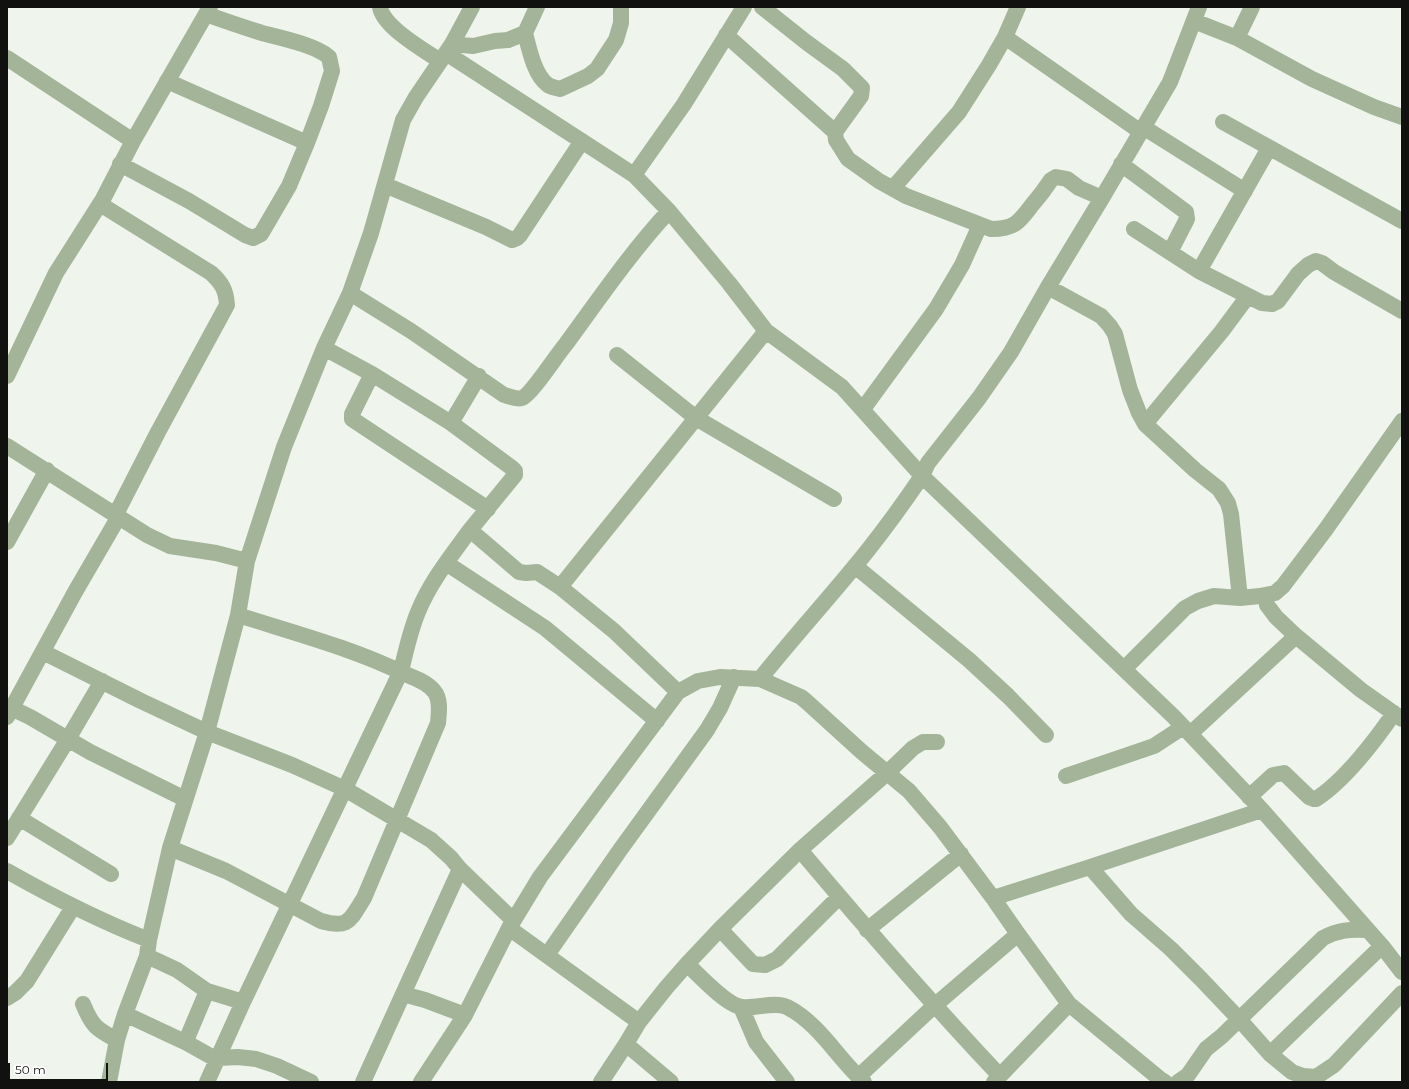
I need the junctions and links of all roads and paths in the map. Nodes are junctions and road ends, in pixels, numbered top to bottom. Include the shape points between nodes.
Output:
1 (380, 7) edge
2 (472, 7) edge
3 (537, 7) edge
4 (621, 7) edge
5 (744, 7) edge
6 (762, 7) edge
7 (1016, 7) edge
8 (1252, 7) edge
9 (208, 11) edge
10 (1196, 14) edge
11 (525, 33) junction
12 (726, 35) junction
13 (1005, 37) junction
14 (1237, 38) junction
15 (446, 53) junction
16 (7, 58) edge
17 (167, 81) junction
18 (1402, 117) edge
19 (1223, 122) dead end
20 (1142, 130) junction
21 (835, 132) junction
22 (133, 141) junction
23 (582, 141) junction
24 (307, 143) junction
25 (1269, 148) junction
26 (120, 164) junction
27 (1121, 164) junction
28 (634, 175) junction
29 (385, 185) junction
30 (893, 188) junction
31 (1245, 191) junction
32 (1102, 198) junction
33 (100, 204) junction
34 (669, 211) junction
35 (1402, 221) edge
36 (980, 225) junction
37 (1134, 229) dead end
38 (1170, 252) junction
39 (1199, 270) junction
40 (1048, 287) junction
41 (350, 293) junction
42 (1248, 296) junction
43 (1402, 311) edge
44 (766, 331) junction
45 (324, 348) junction
46 (617, 355) dead end
47 (372, 374) junction
48 (7, 376) edge
49 (479, 376) junction
50 (863, 409) junction
51 (696, 418) junction
52 (1402, 421) edge
53 (451, 423) junction
54 (1145, 424) junction
55 (7, 446) edge
56 (47, 470) junction
57 (922, 476) junction
58 (834, 499) dead end
59 (488, 509) junction
60 (117, 517) junction
61 (470, 530) junction
62 (7, 542) edge
63 (247, 561) junction
64 (446, 563) junction
65 (855, 566) junction
66 (560, 587) junction
67 (1265, 595) junction
68 (1240, 598) junction
69 (238, 615) junction
70 (1296, 636) junction
71 (43, 652) junction
72 (1124, 670) junction
73 (401, 671) junction
74 (734, 677) junction
75 (760, 678) junction
76 (102, 681) junction
77 (678, 692) junction
78 (9, 711) edge
79 (1398, 716) edge
80 (657, 721) junction
81 (1187, 731) junction
82 (207, 732) junction
83 (1046, 735) dead end
84 (68, 739) junction
85 (937, 742) dead end
86 (887, 773) junction
87 (1066, 776) dead end
88 (345, 789) junction
89 (1248, 797) junction
90 (184, 799) junction
91 (1262, 810) junction
92 (19, 818) junction
93 (398, 820) junction
94 (7, 838) edge
95 (170, 848) junction
96 (800, 850) junction
97 (961, 854) junction
98 (1090, 867) junction
99 (460, 869) junction
100 (7, 871) edge
101 (111, 874) dead end
102 (839, 896) junction
103 (994, 898) junction
104 (289, 905) junction
105 (73, 907) junction
106 (511, 924) junction
107 (720, 929) junction
108 (867, 930) junction
109 (1367, 930) junction
110 (1018, 934) junction
111 (149, 940) junction
112 (1382, 946) junction
113 (547, 955) junction
114 (147, 956) junction
115 (687, 964) junction
116 (1402, 972) edge
117 (207, 991) junction
118 (10, 993) edge
119 (1402, 993) edge
120 (403, 994) junction
121 (243, 1002) junction
122 (82, 1004) dead end
123 (1069, 1004) junction
124 (934, 1006) junction
125 (741, 1008) junction
126 (125, 1014) junction
127 (465, 1015) junction
128 (1240, 1019) junction
129 (639, 1022) junction
130 (117, 1040) junction
131 (187, 1043) junction
132 (626, 1044) junction
133 (1270, 1054) junction
134 (218, 1058) junction
135 (997, 1079) edge
136 (861, 1080) edge
137 (109, 1082) edge
138 (207, 1082) edge
139 (311, 1082) edge
140 (363, 1082) edge
141 (421, 1082) edge
142 (601, 1082) edge
143 (671, 1082) edge
144 (787, 1082) edge
145 (1165, 1082) edge
146 (1178, 1082) edge

1 - 15 street via 386,20 395,28
2 - 15 street
3 - 11 street
4 - 11 street via 621,23 616,40 598,69 560,89 548,85 540,76
5 - 12 street
6 - 21 street via 843,69 862,88 861,96
7 - 13 street
8 - 14 street
9 - 17 street
9 - 24 street via 242,27 300,44 329,57 332,71
10 - 14 street
10 - 20 street via 1170,82
11 - 15 street via 508,40 495,40
12 - 21 street
12 - 28 street via 684,104
13 - 20 street
13 - 30 street via 959,112
14 - 18 street via 1312,79
15 - 23 street
15 - 29 street via 404,120
16 - 22 street
17 - 22 street
17 - 24 street
19 - 25 street
20 - 27 street
20 - 31 street
21 - 30 street via 836,140 848,159
22 - 26 street
23 - 28 street
23 - 29 street via 520,235 512,240
24 - 26 street via 289,186 261,234 253,238
25 - 31 street
25 - 35 street
26 - 33 street
27 - 32 street
27 - 38 street via 1186,212 1187,219
28 - 34 street
29 - 41 street
30 - 36 street via 906,196
31 - 39 street
32 - 36 street via 1079,188 1067,179 1056,177 1020,221 1001,229
32 - 40 street
33 - 48 street via 56,273
33 - 60 street via 211,273 227,294 227,305 158,432
34 - 44 street
34 - 49 street via 647,235 523,398 504,395
36 - 50 street via 962,265 936,309
37 - 38 street
38 - 39 street
39 - 42 street
40 - 54 street via 1100,316 1110,326 1115,334 1130,390
40 - 57 street via 1011,352 928,463
41 - 45 street
41 - 49 street
42 - 43 street via 1262,303 1272,304 1282,296 1298,274 1316,261
42 - 54 street
44 - 50 street via 842,387
44 - 51 street
45 - 47 street
45 - 63 street via 284,447
46 - 51 street
47 - 53 street
47 - 59 street via 352,414 352,419
49 - 53 street
50 - 57 street
51 - 58 street
51 - 66 street
52 - 67 street via 1291,577 1275,593
53 - 59 street via 515,471 512,480
54 - 68 street via 1194,470 1219,489 1228,503
55 - 56 street
56 - 60 street
56 - 62 street
57 - 65 street
57 - 72 street
59 - 61 street
60 - 63 street via 170,546
60 - 71 street
61 - 64 street
61 - 66 street via 520,572 537,572
63 - 69 street
64 - 73 street via 419,610
64 - 80 street via 545,628
65 - 75 street
65 - 83 street via 969,660
66 - 77 street via 614,631
67 - 68 street
67 - 70 street via 1267,605 1276,617
68 - 72 street via 1214,596 1185,608
69 - 73 street via 373,659
69 - 82 street
70 - 79 street via 1361,690
70 - 81 street
71 - 76 street
71 - 78 street
72 - 81 street
73 - 88 street
73 - 93 street via 428,684 435,692 439,712 438,723
74 - 75 street
74 - 77 street via 698,681
74 - 113 street via 707,730
75 - 86 street via 804,700
76 - 82 street
76 - 84 street
77 - 80 street
78 - 84 street
79 - 89 street via 1385,727 1346,773 1316,799 1309,797 1284,773 1273,776
80 - 106 street via 540,878
81 - 87 street via 1154,746
81 - 89 street
82 - 88 street via 292,764
82 - 90 street
84 - 90 street
84 - 92 street
85 - 86 street via 923,742 913,748
86 - 96 street
86 - 97 street via 909,792
88 - 93 street
88 - 104 street
89 - 91 street
90 - 95 street
91 - 98 street
91 - 109 street
92 - 94 street
92 - 101 street
93 - 99 street via 431,840
93 - 104 street via 364,898 352,918 338,925 321,921
95 - 104 street via 226,872
95 - 111 street
96 - 102 street
96 - 107 street
97 - 103 street
97 - 108 street
98 - 103 street
98 - 128 street via 1131,914 1171,949
99 - 106 street
99 - 120 street
100 - 105 street
102 - 107 street via 777,959 765,965 753,964
102 - 108 street
103 - 110 street
104 - 121 street
105 - 111 street
105 - 118 street via 27,982
106 - 113 street
106 - 127 street
107 - 115 street
108 - 124 street
109 - 112 street
109 - 128 street via 1340,930 1323,938
110 - 123 street
110 - 124 street
111 - 114 street
112 - 116 street
112 - 133 street
113 - 129 street
114 - 117 street via 177,970
114 - 126 street
115 - 125 street via 729,1003
115 - 129 street
117 - 121 street
117 - 131 street
119 - 133 street via 1334,1064 1316,1077 1292,1072
120 - 127 street
120 - 140 street
121 - 134 street
122 - 130 street via 94,1026
123 - 135 street
123 - 145 street
124 - 135 street
124 - 136 street
125 - 136 street via 786,1006 815,1028
125 - 144 street via 756,1042
126 - 130 street
126 - 131 street
127 - 141 street
128 - 133 street
128 - 146 street via 1206,1049 1188,1075
129 - 132 street
130 - 137 street
131 - 134 street
132 - 142 street
132 - 143 street
134 - 138 street
134 - 139 street via 256,1059

